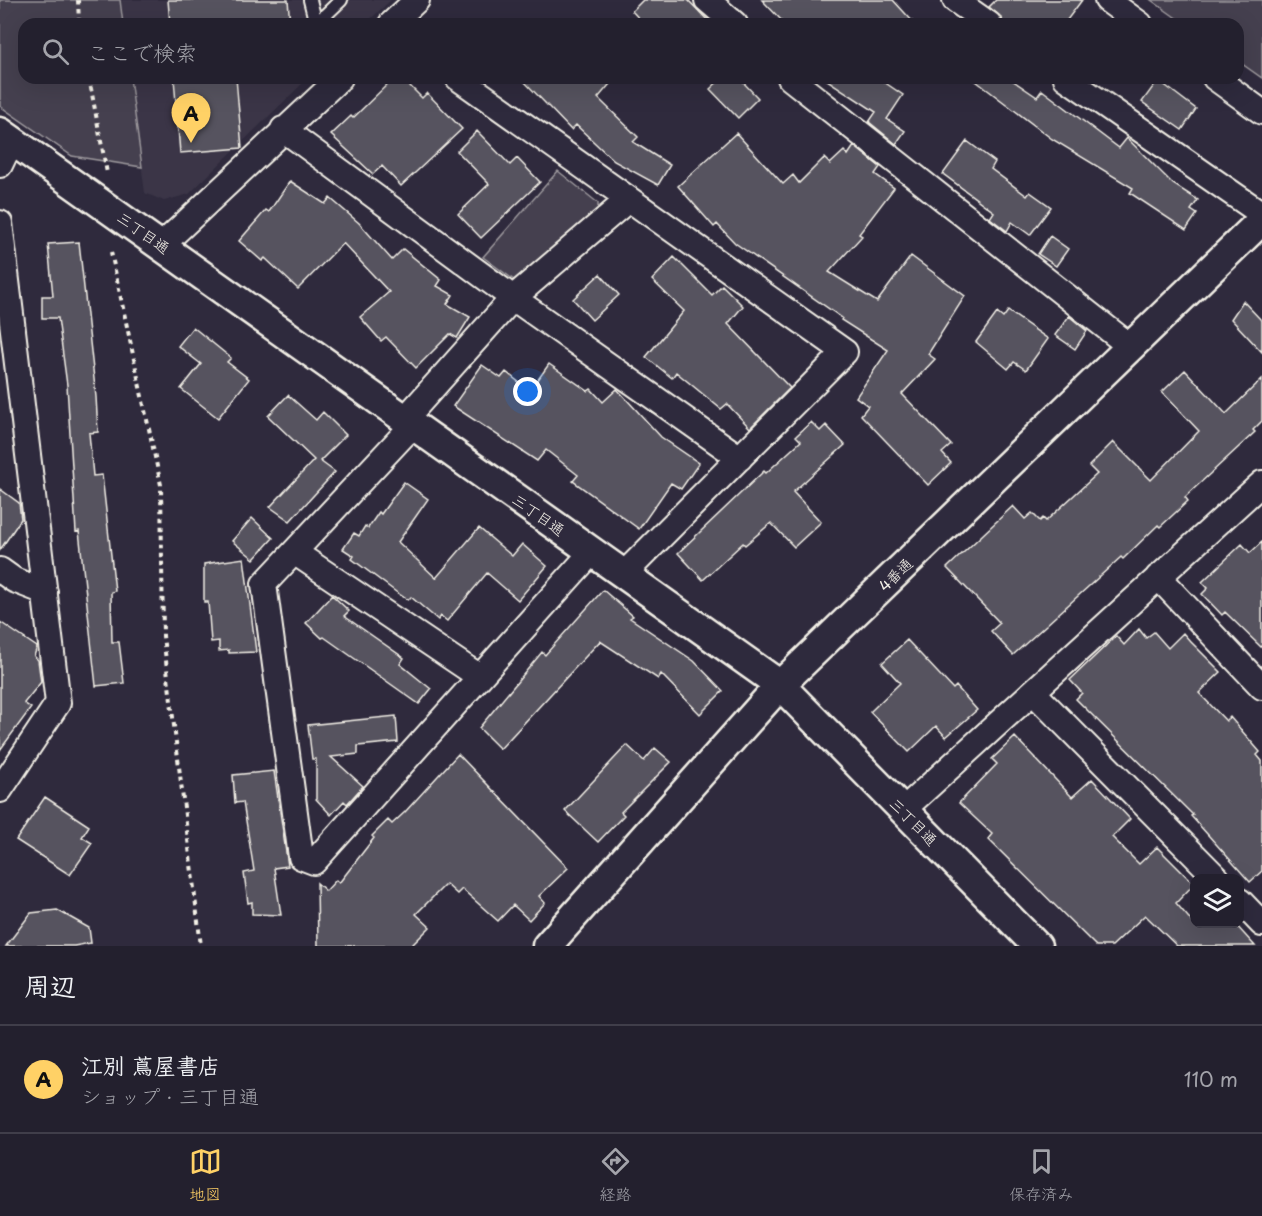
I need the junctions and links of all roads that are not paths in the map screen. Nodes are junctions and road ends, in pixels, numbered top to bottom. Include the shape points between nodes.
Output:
1 (310, 0) edge
2 (341, 0) edge
3 (417, 0) edge
4 (707, 0) edge
5 (955, 0) edge
6 (1107, 0) edge
7 (314, 18) edge
8 (322, 18) edge
9 (398, 18) edge
10 (728, 18) edge
11 (980, 18) edge
12 (1132, 18) edge
13 (333, 84) edge
14 (466, 84) edge
15 (798, 84) edge
16 (1075, 84) edge
17 (1223, 84) edge
18 (1262, 112) edge
19 (283, 129) junction
20 (4, 146) edge
21 (629, 199) junction
22 (1262, 214) edge
23 (1262, 220) edge
24 (0, 223) edge
25 (162, 245) junction
26 (513, 298) junction
27 (1131, 347) junction
28 (8, 362) edge
29 (409, 422) junction
30 (740, 458) junction
31 (1262, 483) edge
32 (294, 552) junction
33 (592, 552) junction
34 (0, 570) edge
35 (624, 574) junction
36 (1158, 577) junction
37 (45, 592) junction
38 (480, 677) junction
39 (780, 685) junction
40 (1262, 687) edge
41 (1034, 692) junction
42 (0, 790) edge
43 (903, 810) junction
44 (1212, 874) edge
45 (1244, 906) edge
46 (1262, 924) edge
47 (547, 946) edge
48 (1037, 946) edge

1 - 7 lane
2 - 8 lane
3 - 9 street
4 - 10 street
5 - 11 street
6 - 12 street
13 - 19 street
14 - 21 street
15 - 27 street
16 - 22 street
17 - 18 street
19 - 25 street
19 - 26 street
20 - 25 street, 三丁目通
21 - 26 street
21 - 30 street via 845,352
23 - 27 street, 4番通
24 - 28 street
25 - 29 street, 三丁目通
26 - 29 street
26 - 30 street
27 - 39 street, 4番通
28 - 37 street
29 - 32 street
29 - 33 street, 三丁目通
30 - 35 street
31 - 36 street
32 - 38 street
32 - 38 street via 264,584 301,857 314,862
33 - 35 street, 三丁目通
33 - 38 street
34 - 37 street
35 - 39 street, 三丁目通
36 - 40 street
36 - 41 street
37 - 42 street via 58,703
39 - 43 street, 三丁目通
39 - 47 street, 4番通
41 - 43 street
41 - 44 street
43 - 48 street, 三丁目通
45 - 46 street

